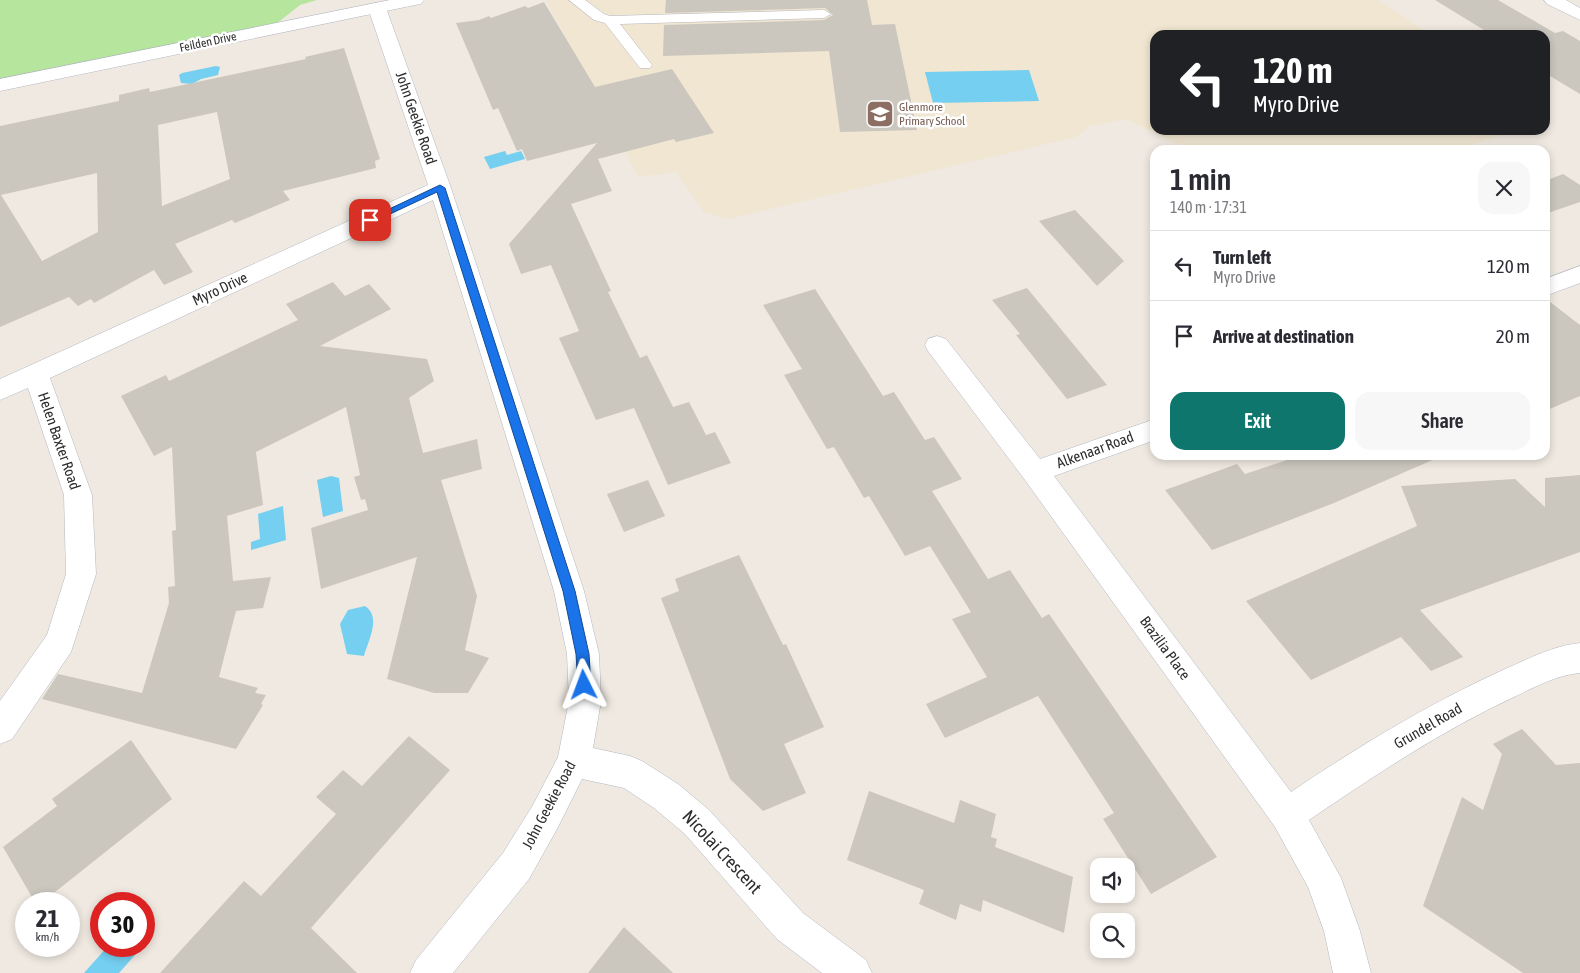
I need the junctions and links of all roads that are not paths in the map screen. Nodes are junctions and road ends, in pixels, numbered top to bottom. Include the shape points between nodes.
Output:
1 (415, 0) edge
2 (576, 0) edge
3 (1553, 0) edge
4 (377, 8) junction
5 (824, 14) dead end
6 (1580, 15) edge
7 (610, 20) junction
8 (645, 65) dead end
9 (0, 85) edge
10 (440, 188) junction
11 (1580, 274) edge
12 (1550, 286) edge
13 (938, 345) dead end
14 (36, 373) junction
15 (0, 390) edge
16 (1150, 431) edge
17 (1035, 472) junction
18 (1580, 658) edge
19 (0, 728) edge
20 (574, 761) junction
21 (1287, 815) junction
22 (429, 973) edge
23 (853, 973) edge
24 (1352, 973) edge

1 - 4 street, Feilden Drive
2 - 7 lane via 599,17
3 - 6 street
4 - 9 street, Feilden Drive
4 - 10 street, John Geekie Road
5 - 7 lane
7 - 8 lane
10 - 14 street, Myro Drive
10 - 20 street, John Geekie Road via 569,591 583,654 585,701
11 - 12 street
13 - 17 street, Brazilia Place
14 - 15 street, Myro Drive
14 - 19 street, Helen Baxter Road via 78,495 81,574 60,642
16 - 17 street, Alkenaar Road
17 - 21 street, Brazilia Place
18 - 21 street, Grundel Road via 1560,660 1477,698 1354,769
20 - 22 street, John Geekie Road via 516,866
20 - 23 street, Nicolai Crescent via 630,773 666,796 696,822 790,926
21 - 24 street, Brazilia Place via 1323,878 1342,931

